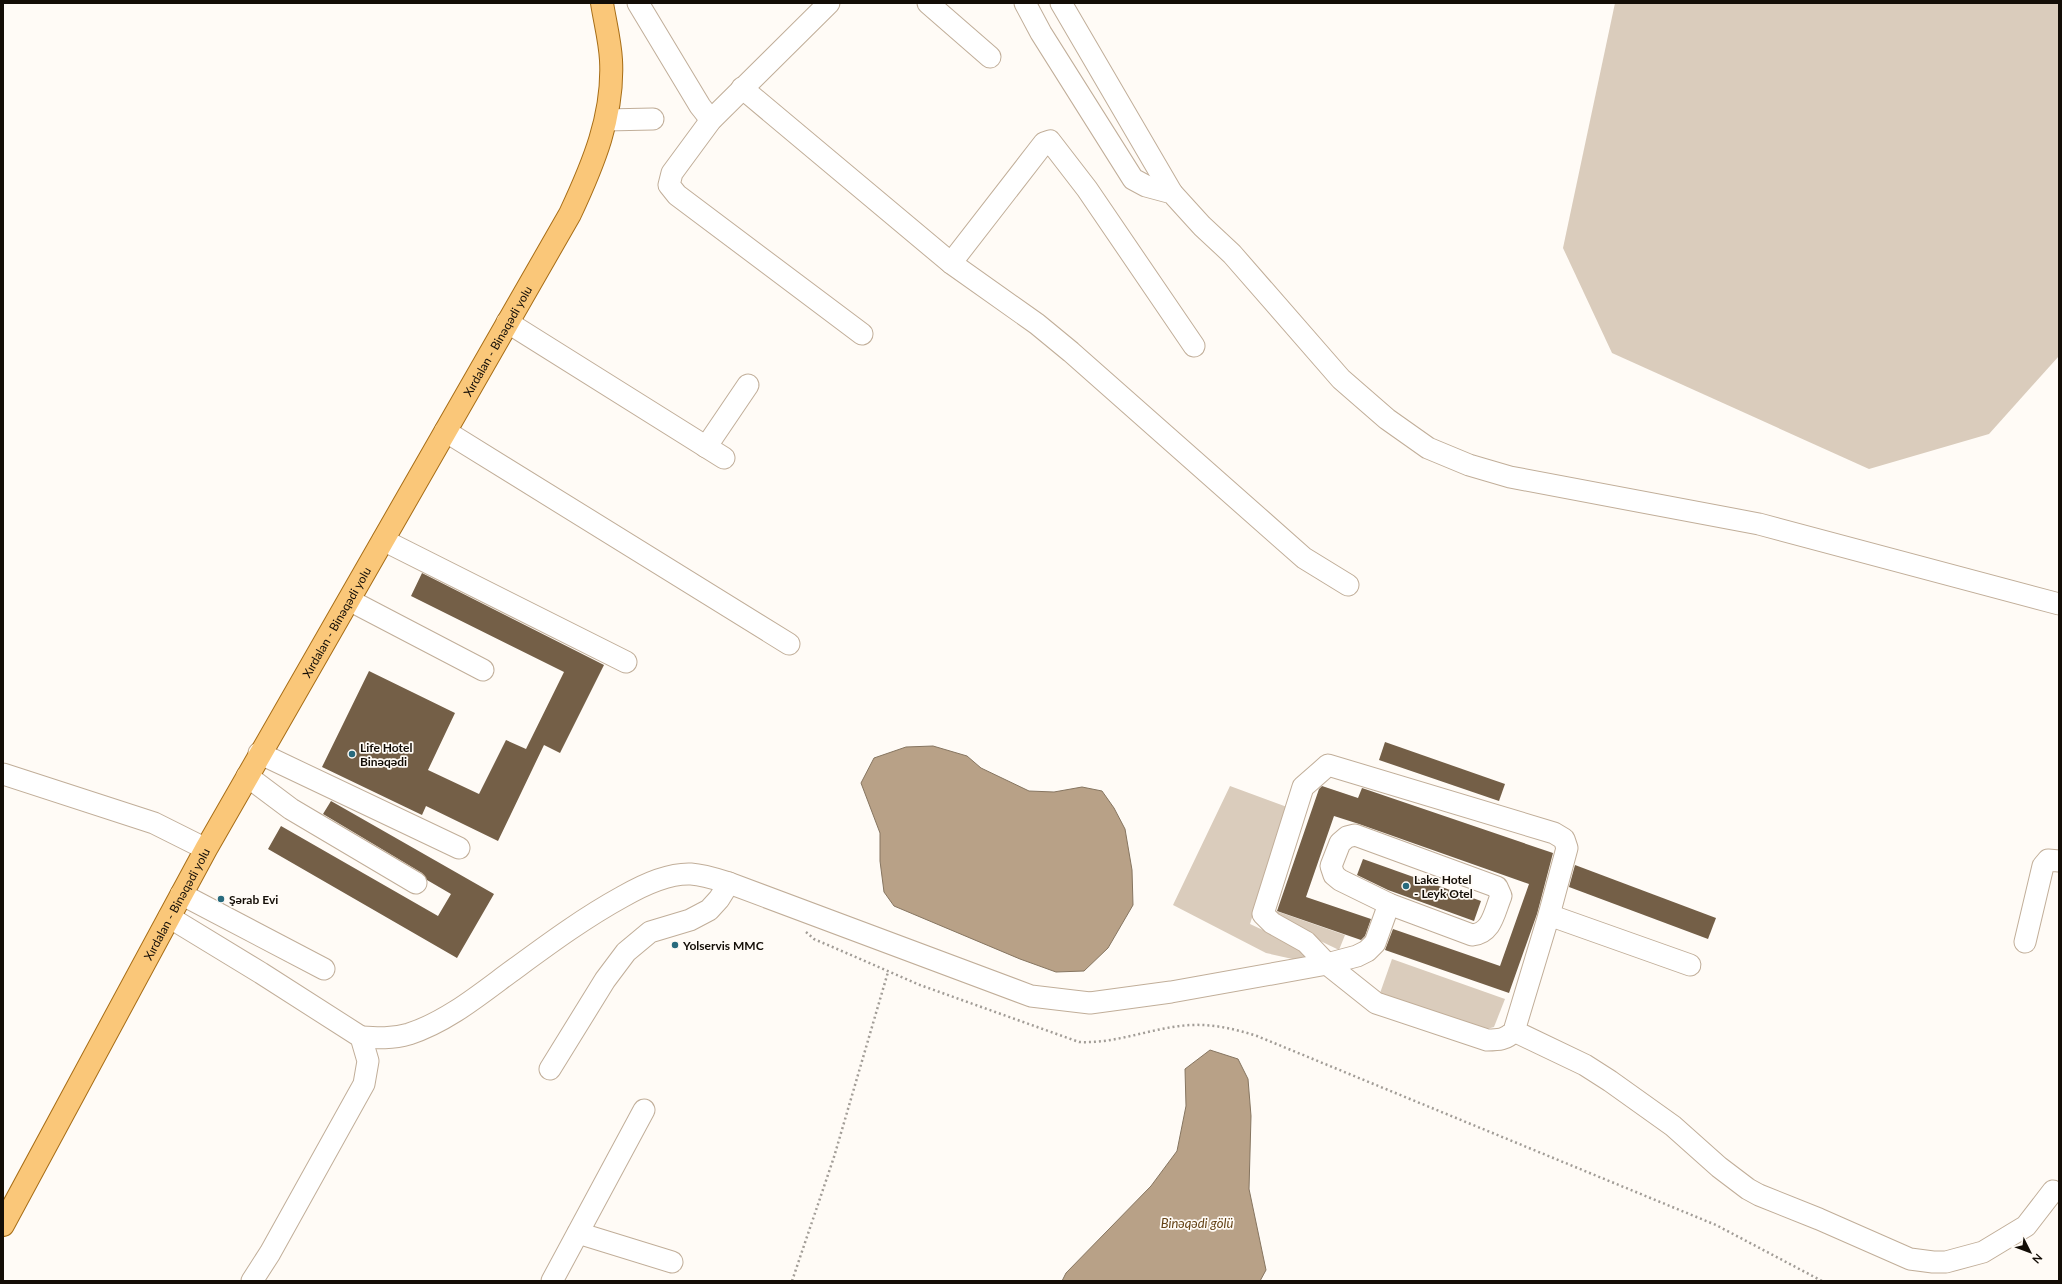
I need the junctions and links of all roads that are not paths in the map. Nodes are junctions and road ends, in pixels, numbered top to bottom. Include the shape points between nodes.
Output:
1 (602, 3) edge
2 (638, 3) edge
3 (829, 3) edge
4 (928, 3) edge
5 (1025, 3) edge
6 (1061, 3) edge
7 (990, 57) dead end
8 (742, 88) junction
9 (653, 119) dead end
10 (606, 120) junction
11 (711, 120) junction
12 (1172, 193) junction
13 (951, 264) junction
14 (507, 322) junction
15 (862, 334) dead end
16 (1194, 346) dead end
17 (748, 385) dead end
18 (445, 431) junction
19 (706, 447) junction
20 (724, 458) dead end
21 (383, 540) junction
22 (1348, 585) dead end
23 (350, 600) junction
24 (2059, 604) edge
25 (789, 644) dead end
26 (626, 662) dead end
27 (483, 670) dead end
28 (259, 753) junction
29 (3, 774) edge
30 (247, 776) junction
31 (459, 848) dead end
32 (206, 849) junction
33 (2059, 861) edge
34 (416, 882) dead end
35 (729, 883) junction
36 (181, 894) junction
37 (1390, 904) junction
38 (1549, 915) junction
39 (169, 917) junction
40 (2025, 942) dead end
41 (1327, 964) junction
42 (1690, 965) dead end
43 (324, 969) dead end
44 (1514, 1031) junction
45 (360, 1037) junction
46 (550, 1068) dead end
47 (644, 1110) dead end
48 (2053, 1191) dead end
49 (3, 1224) edge
50 (578, 1233) junction
51 (672, 1262) dead end
52 (252, 1281) edge
53 (552, 1281) edge

1 - 10 main road, Xırdalan - Binəqədi yolu via 611,60
2 - 11 street
3 - 8 street
4 - 7 street
5 - 12 street via 1041,33 1133,179 1146,186
6 - 12 street
8 - 11 street
8 - 13 street
9 - 10 street
10 - 14 main road, Xırdalan - Binəqədi yolu via 598,151 573,207
11 - 15 street via 672,173 669,185 677,195
12 - 24 street via 1232,254 1341,379 1387,419 1428,448 1469,465 1510,477 1759,524
13 - 16 street via 1040,147 1050,141 1088,189
13 - 22 street via 1043,329 1304,558
14 - 18 main road, Xırdalan - Binəqədi yolu
14 - 19 street
17 - 19 street
18 - 21 main road, Xırdalan - Binəqədi yolu
18 - 25 street
19 - 20 street
21 - 23 main road, Xırdalan - Binəqədi yolu
21 - 26 street
23 - 27 street
23 - 28 main road, Xırdalan - Binəqədi yolu
28 - 30 main road, Xırdalan - Binəqədi yolu
28 - 31 street
29 - 32 street via 154,823
30 - 32 main road, Xırdalan - Binəqədi yolu
30 - 34 street via 291,809
32 - 36 main road, Xırdalan - Binəqədi yolu
33 - 40 street via 2048,860 2043,866
35 - 41 street via 1030,996 1062,1001 1090,1003 1171,992
35 - 45 street via 690,874 676,875 635,889 566,931 467,1004 434,1024 390,1038
35 - 46 street via 709,910 690,920 650,932 626,952 605,980
36 - 39 main road, Xırdalan - Binəqədi yolu
36 - 43 street
37 - 37 street via 1472,935 1481,934 1487,929 1501,896 1497,887 1487,882 1355,835 1347,837 1340,843 1331,866 1334,875
37 - 41 street via 1375,943 1367,951
38 - 41 street via 1567,848 1564,839 1554,833 1328,764 1303,787 1264,914 1272,922 1306,942
38 - 42 street
38 - 44 street
39 - 45 street
39 - 49 main road, Xırdalan - Binəqədi yolu
41 - 44 street via 1367,997 1385,1007 1487,1040 1500,1040 1509,1037
44 - 48 street via 1585,1065 1610,1081 1673,1126 1728,1174 1759,1196 1910,1259 1946,1262 1983,1252 2026,1226
45 - 52 street via 368,1061 364,1084
47 - 50 street
50 - 51 street
50 - 53 street

